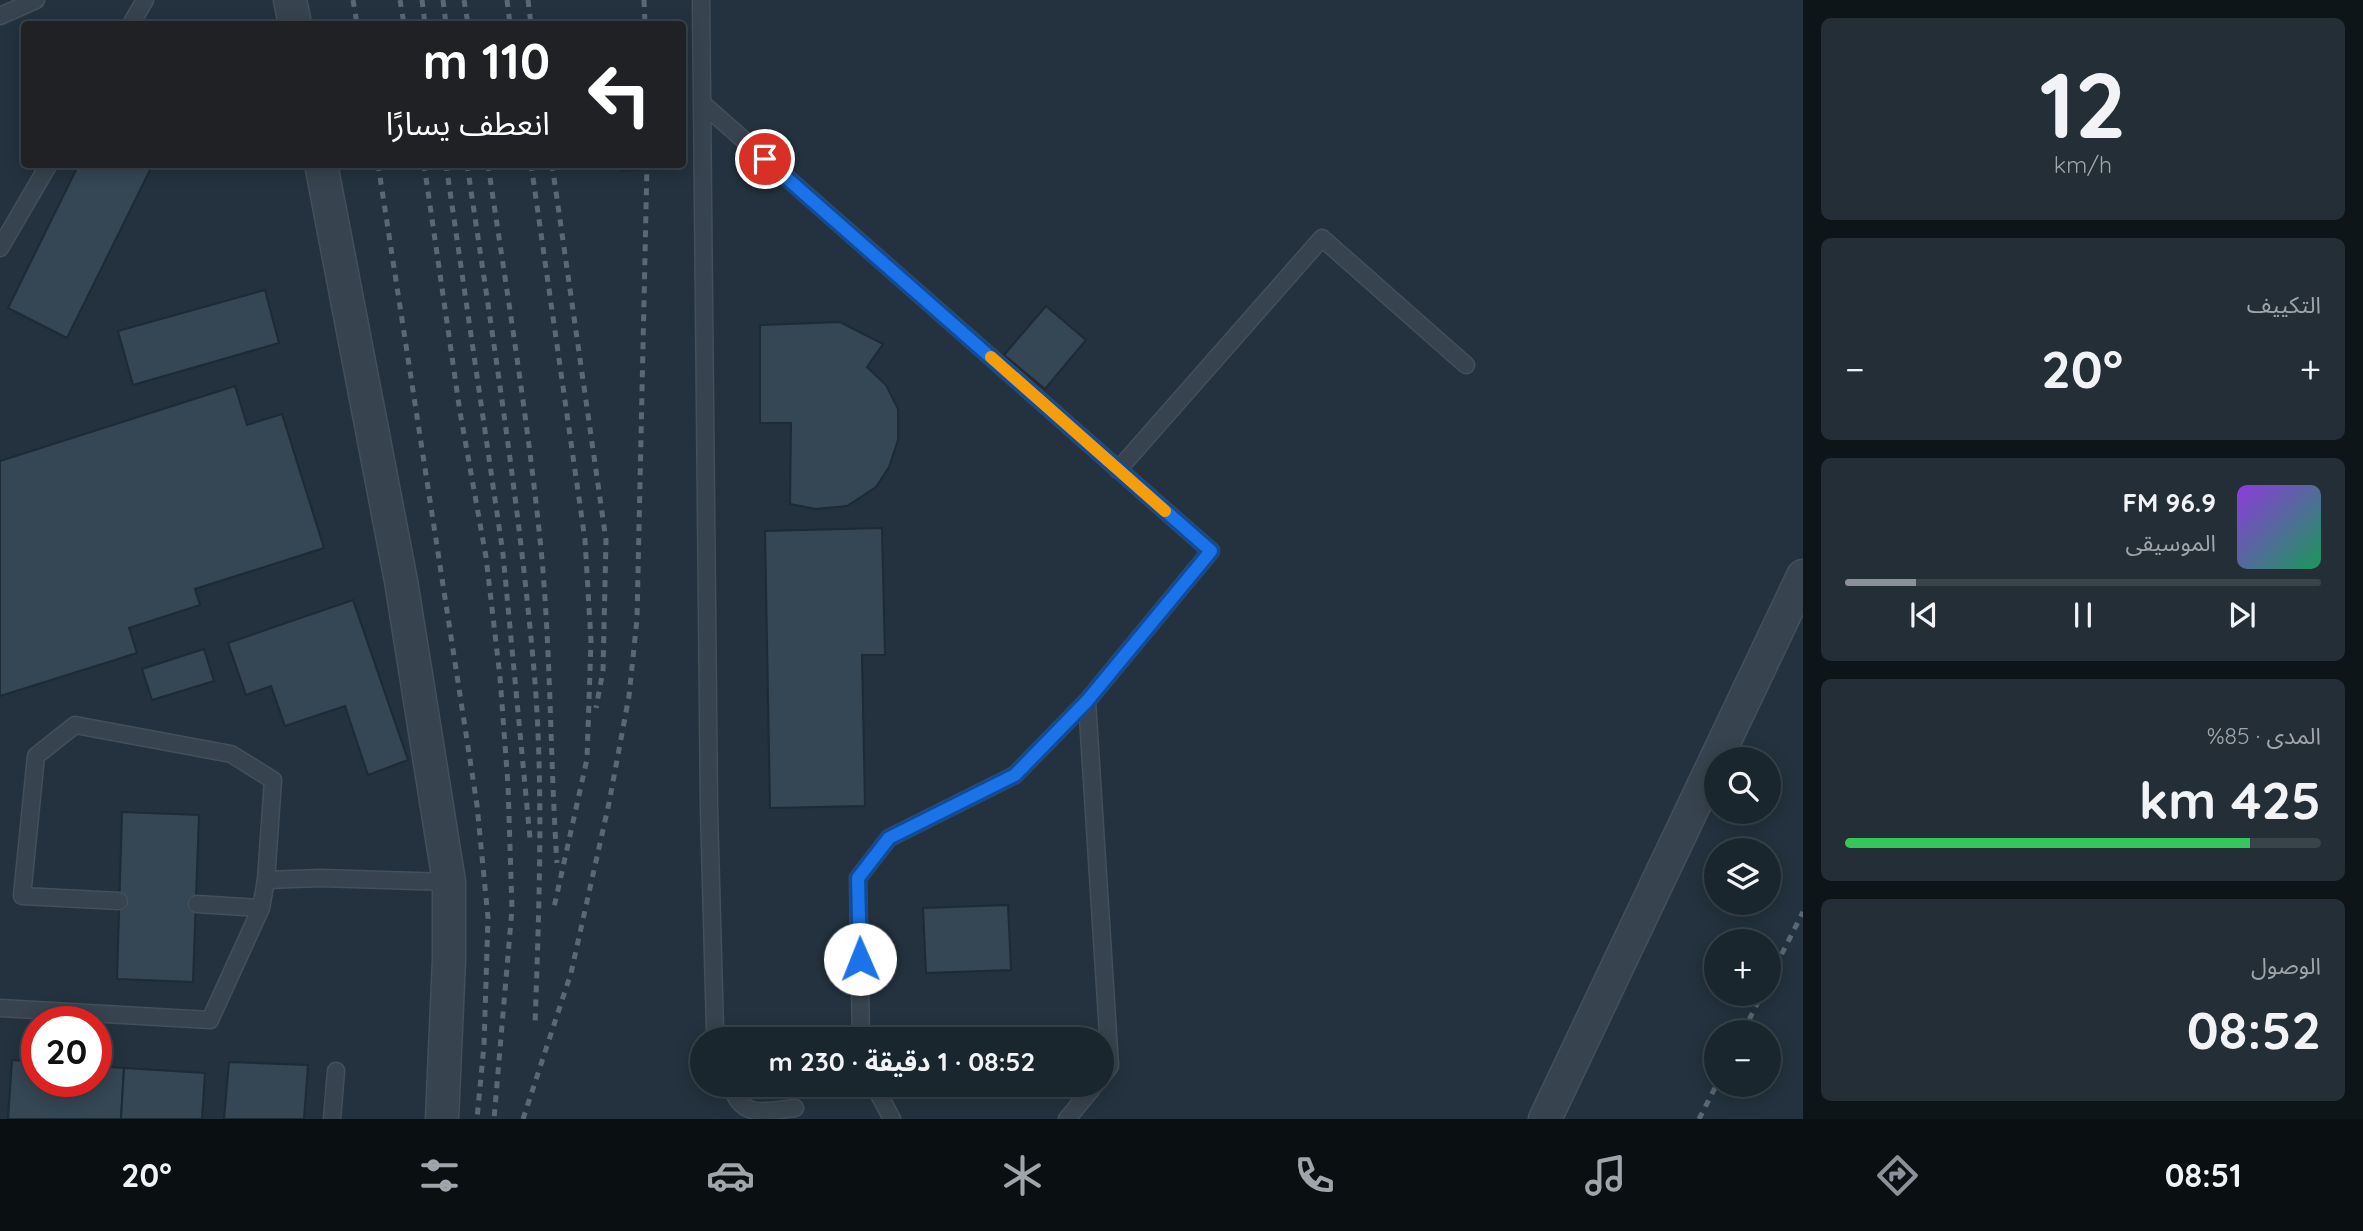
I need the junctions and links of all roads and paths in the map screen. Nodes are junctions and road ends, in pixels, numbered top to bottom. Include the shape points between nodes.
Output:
1 (36, 0) edge
2 (145, 0) edge
3 (290, 0) edge
4 (701, 0) edge
5 (0, 16) edge
6 (133, 21) edge
7 (294, 21) edge
8 (703, 104) junction
9 (47, 168) edge
10 (322, 168) edge
11 (0, 248) edge
12 (1466, 365) dead end
13 (1118, 470) junction
14 (1803, 576) edge
15 (1087, 701) junction
16 (266, 880) junction
17 (449, 882) junction
18 (119, 901) dead end
19 (197, 904) dead end
20 (261, 908) junction
21 (0, 1008) edge
22 (715, 1027) edge
23 (861, 1027) edge
24 (1108, 1027) edge
25 (336, 1071) dead end
26 (734, 1097) edge
27 (880, 1097) edge
28 (1085, 1097) edge
29 (795, 1108) dead end
30 (332, 1119) edge
31 (442, 1119) edge
32 (892, 1119) edge
33 (1067, 1119) edge
34 (1545, 1119) edge

1 - 5 lane
2 - 6 lane
3 - 7 street
4 - 8 lane
8 - 13 lane
8 - 22 lane
9 - 11 lane
10 - 17 street via 401,582
12 - 13 lane via 1322,238
13 - 15 lane via 1211,551
14 - 34 street
15 - 23 lane via 1015,775 889,838 858,878
15 - 24 lane
16 - 17 lane
16 - 18 lane via 273,780 231,754 75,725 36,756 22,896
16 - 20 lane
17 - 31 street
19 - 20 lane
20 - 21 lane via 210,1020
25 - 30 lane
26 - 29 lane via 743,1109 759,1113
27 - 32 lane
28 - 33 lane

